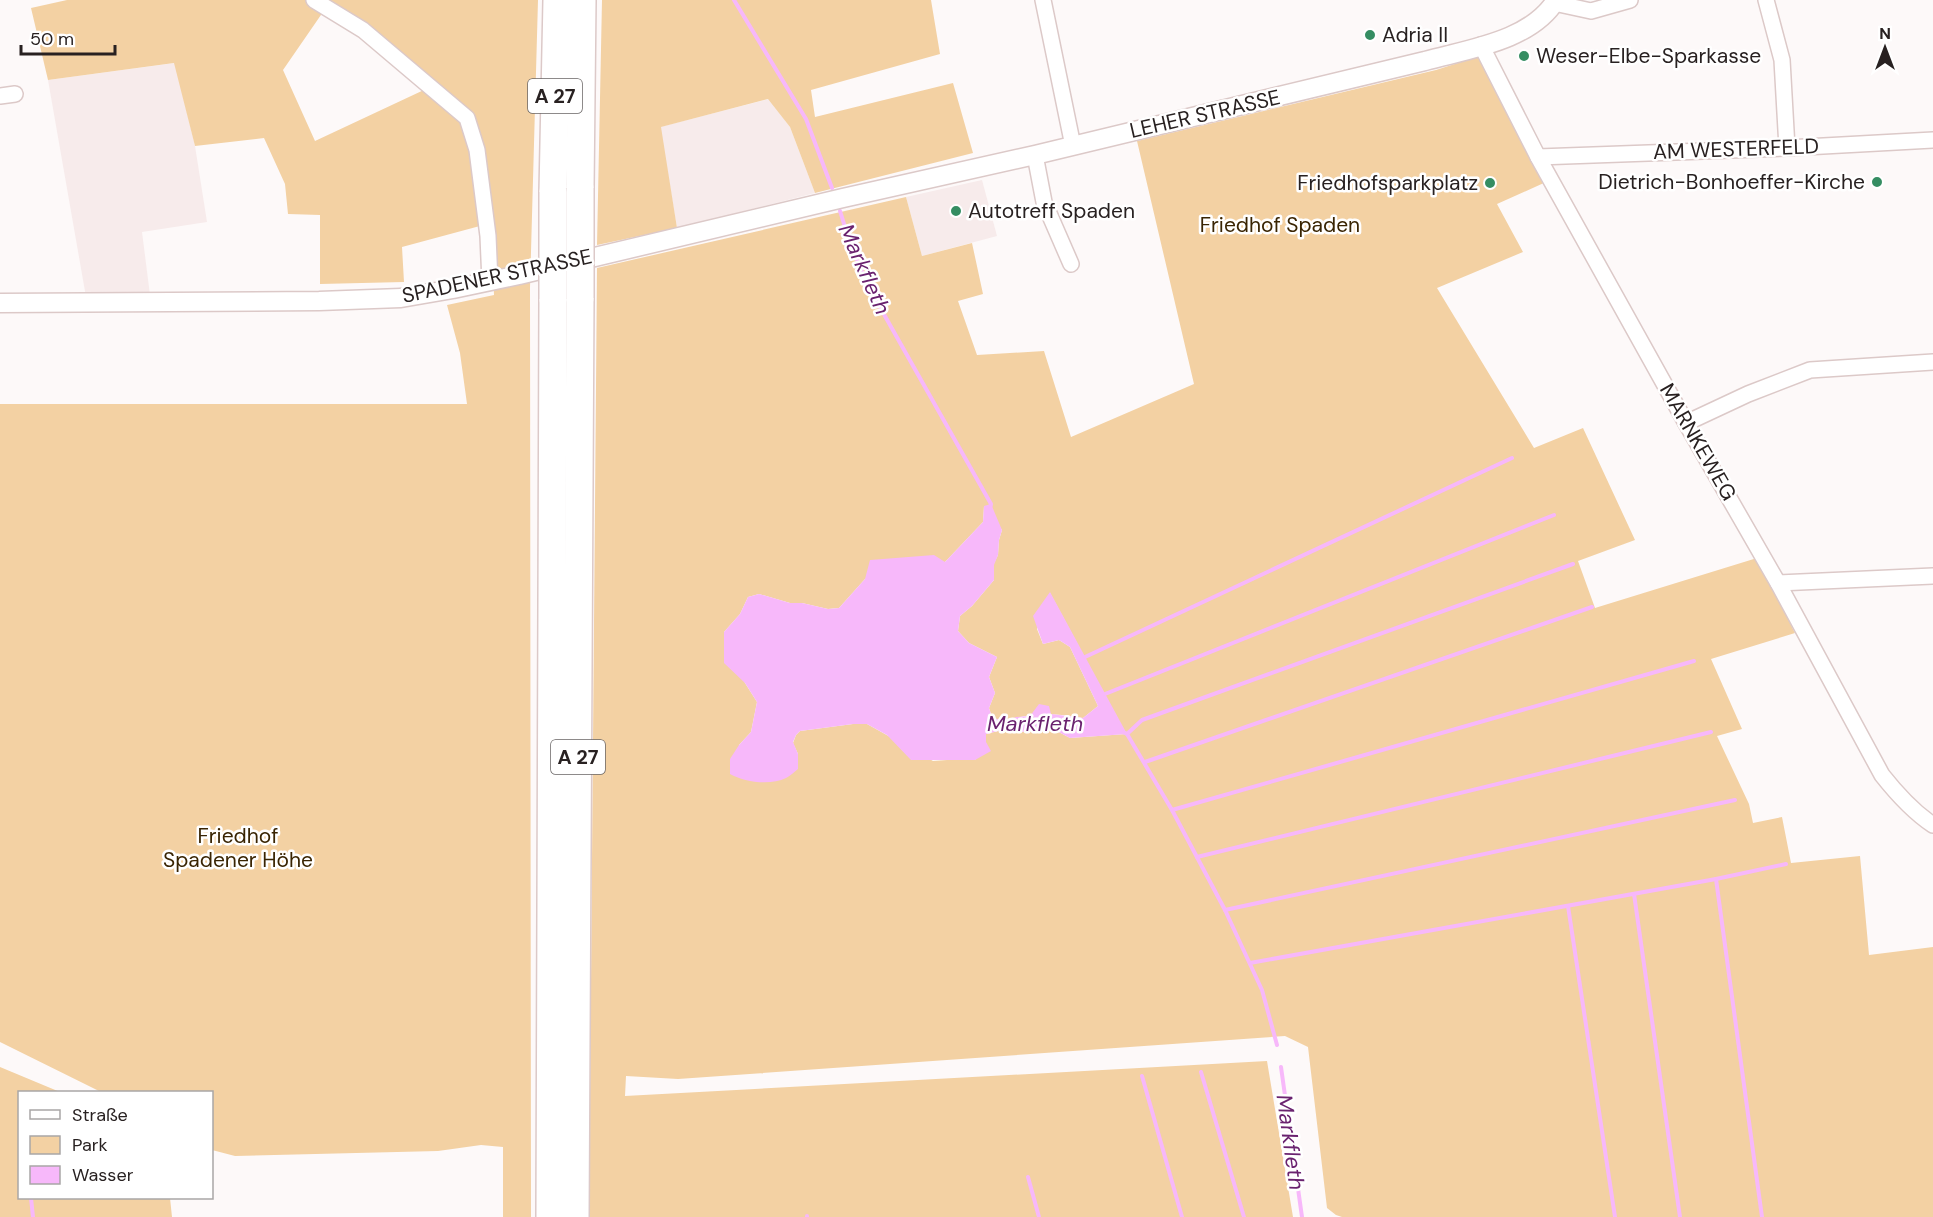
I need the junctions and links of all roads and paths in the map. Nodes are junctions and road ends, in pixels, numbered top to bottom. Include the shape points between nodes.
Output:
1 (314, 0) edge
2 (556, 0) edge
3 (582, 0) edge
4 (1042, 0) edge
5 (1596, 0) edge
6 (1766, 0) edge
7 (1627, 1) edge
8 (1555, 2) edge
9 (1481, 45) junction
10 (1933, 140) edge
11 (1073, 146) junction
12 (1787, 148) junction
13 (1035, 155) junction
14 (1538, 157) junction
15 (843, 198) joint
16 (1071, 264) dead end
17 (490, 282) junction
18 (0, 303) edge
19 (1933, 362) edge
20 (1686, 423) junction
21 (1933, 576) edge
22 (1778, 583) junction
23 (1933, 825) edge
24 (550, 1217) edge
25 (575, 1217) edge

1 - 17 street via 363,30 466,118 477,150
2 - 24 highway, A 27, bridge
3 - 25 highway, A 27, bridge
4 - 11 street
5 - 7 street, LEHER STRASSE
6 - 12 street via 1782,60
7 - 8 street, LEHER STRASSE via 1591,11
8 - 9 street, LEHER STRASSE via 1524,30
9 - 11 street, LEHER STRASSE
9 - 14 street, MARNKEWEG
10 - 12 street, AM WESTERFELD
11 - 13 street, LEHER STRASSE
12 - 14 street, AM WESTERFELD
13 - 15 street, LEHER STRASSE
13 - 16 street via 1044,202
14 - 20 street, MARNKEWEG
15 - 17 street, SPADENER STRASSE
17 - 18 street, SPADENER STRASSE via 401,298
19 - 20 street via 1810,370
20 - 22 street, MARNKEWEG
21 - 22 street
22 - 23 street, MARNKEWEG via 1882,775 1910,807

